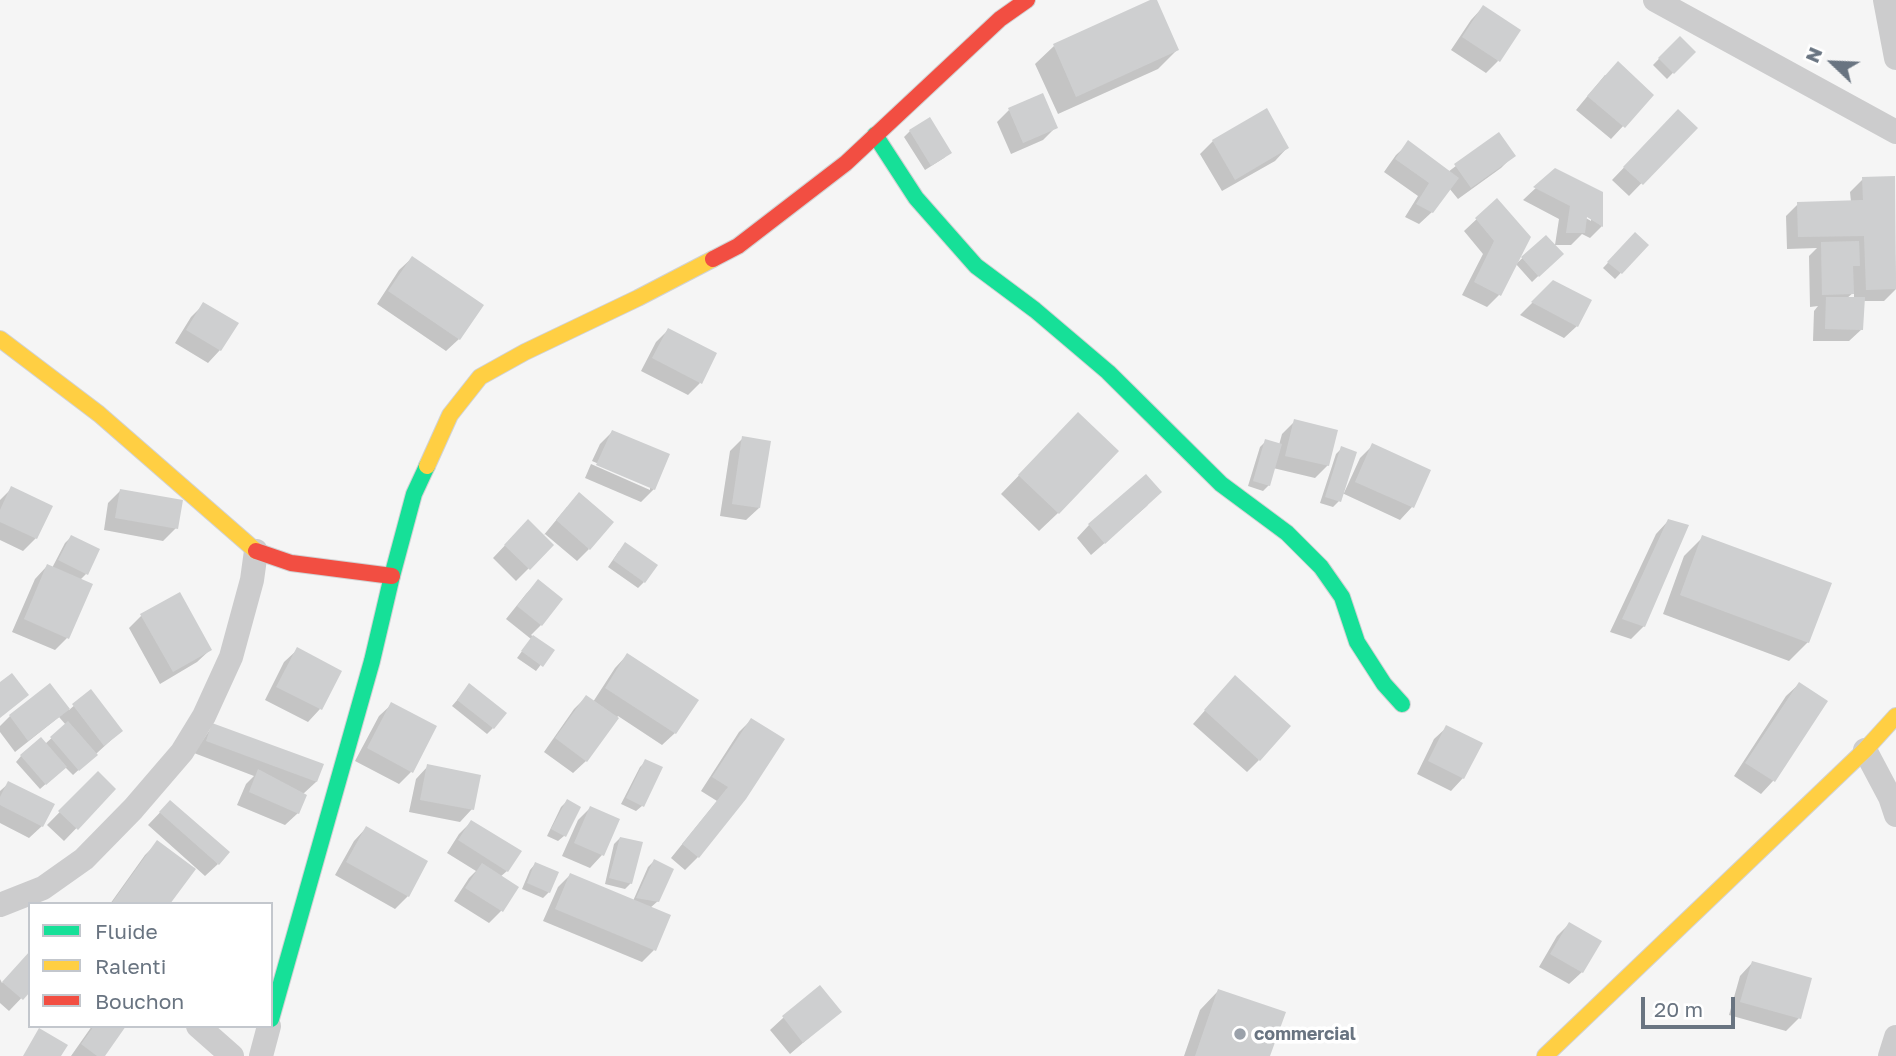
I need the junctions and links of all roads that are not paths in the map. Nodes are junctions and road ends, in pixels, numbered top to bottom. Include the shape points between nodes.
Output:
1 (1027, 0) edge
2 (1655, 0) edge
3 (1885, 0) edge
4 (1896, 58) edge
5 (1896, 132) edge
6 (875, 135) junction
7 (0, 339) edge
8 (256, 551) junction
9 (392, 576) junction
10 (1402, 704) dead end
11 (1896, 716) edge
12 (1866, 750) junction
13 (1896, 815) edge
14 (52, 896) edge
15 (0, 905) edge
16 (273, 1012) edge
17 (200, 1028) edge
18 (268, 1028) edge
19 (1896, 1037) edge
20 (232, 1056) edge
21 (261, 1056) edge
22 (1545, 1056) edge
23 (1890, 1056) edge

1 - 6 street via 1000,19
2 - 5 street
3 - 4 street
6 - 9 street via 738,246 480,377 450,415 414,494
6 - 10 street via 916,198 976,265 1108,372 1221,484 1287,533 1321,567 1342,597 1357,642
7 - 8 street via 99,414
8 - 9 street via 291,563
8 - 14 street via 231,657 204,716 182,752
9 - 16 street
11 - 12 street
12 - 13 street
12 - 22 street
14 - 15 street
17 - 20 street
18 - 21 street
19 - 23 street

